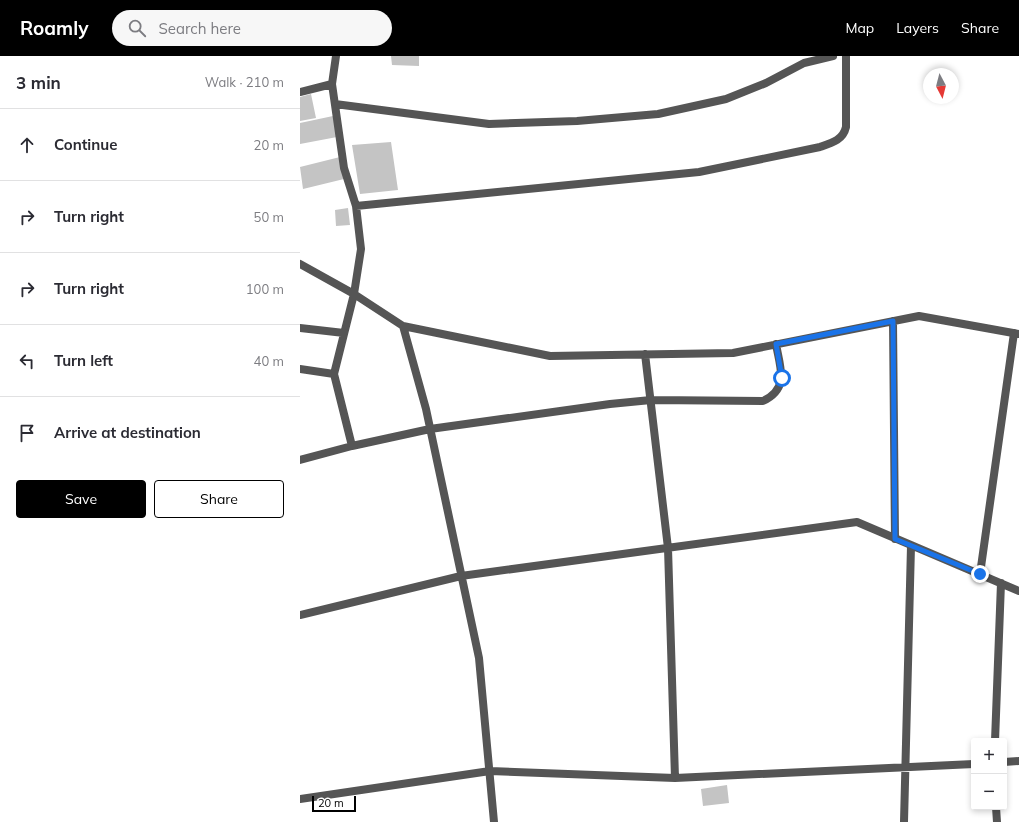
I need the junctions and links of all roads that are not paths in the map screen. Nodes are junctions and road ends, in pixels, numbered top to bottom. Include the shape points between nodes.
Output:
1 (336, 56) edge
2 (833, 56) edge
3 (846, 56) edge
4 (332, 84) junction
5 (300, 92) edge
6 (335, 104) junction
7 (356, 206) junction
8 (300, 264) edge
9 (354, 294) junction
10 (893, 321) junction
11 (403, 326) junction
12 (300, 328) edge
13 (344, 333) junction
14 (1016, 333) edge
15 (776, 344) junction
16 (645, 354) junction
17 (300, 369) edge
18 (334, 374) junction
19 (651, 400) junction
20 (430, 429) junction
21 (352, 446) junction
22 (300, 460) edge
23 (895, 539) junction
24 (911, 546) junction
25 (668, 548) junction
26 (980, 574) junction
27 (462, 576) junction
28 (1001, 583) junction
29 (1019, 591) edge
30 (300, 616) edge
31 (994, 738) edge
32 (1019, 761) edge
33 (1007, 762) edge
34 (971, 764) edge
35 (905, 767) junction
36 (490, 771) junction
37 (675, 778) junction
38 (300, 799) edge
39 (996, 810) edge
40 (494, 822) edge
41 (904, 822) edge
42 (997, 822) edge

1 - 4 street
2 - 6 street via 804,64 726,99 658,114 577,121 489,124
3 - 7 street via 845,133 833,143 820,148 699,172
4 - 5 street
4 - 6 street
6 - 7 street via 344,168
7 - 9 street via 361,249
8 - 9 street
9 - 11 street
9 - 13 street
10 - 14 street via 919,316
10 - 15 street
10 - 23 street
11 - 16 street via 550,356
11 - 20 street
12 - 13 street
13 - 18 street
14 - 26 street
15 - 16 street via 733,353
15 - 19 street via 782,378 778,390 763,401
16 - 19 street
17 - 18 street
18 - 21 street
19 - 20 street
19 - 25 street
20 - 21 street
20 - 27 street
21 - 22 street
23 - 24 street
23 - 25 street via 857,522
24 - 26 street
24 - 35 street
25 - 27 street
25 - 37 street
26 - 28 street
27 - 30 street
27 - 36 street via 479,658
28 - 29 street
28 - 31 street
32 - 33 street
34 - 35 street
35 - 37 street
35 - 41 street
36 - 37 street
36 - 38 street
36 - 40 street
39 - 42 street

